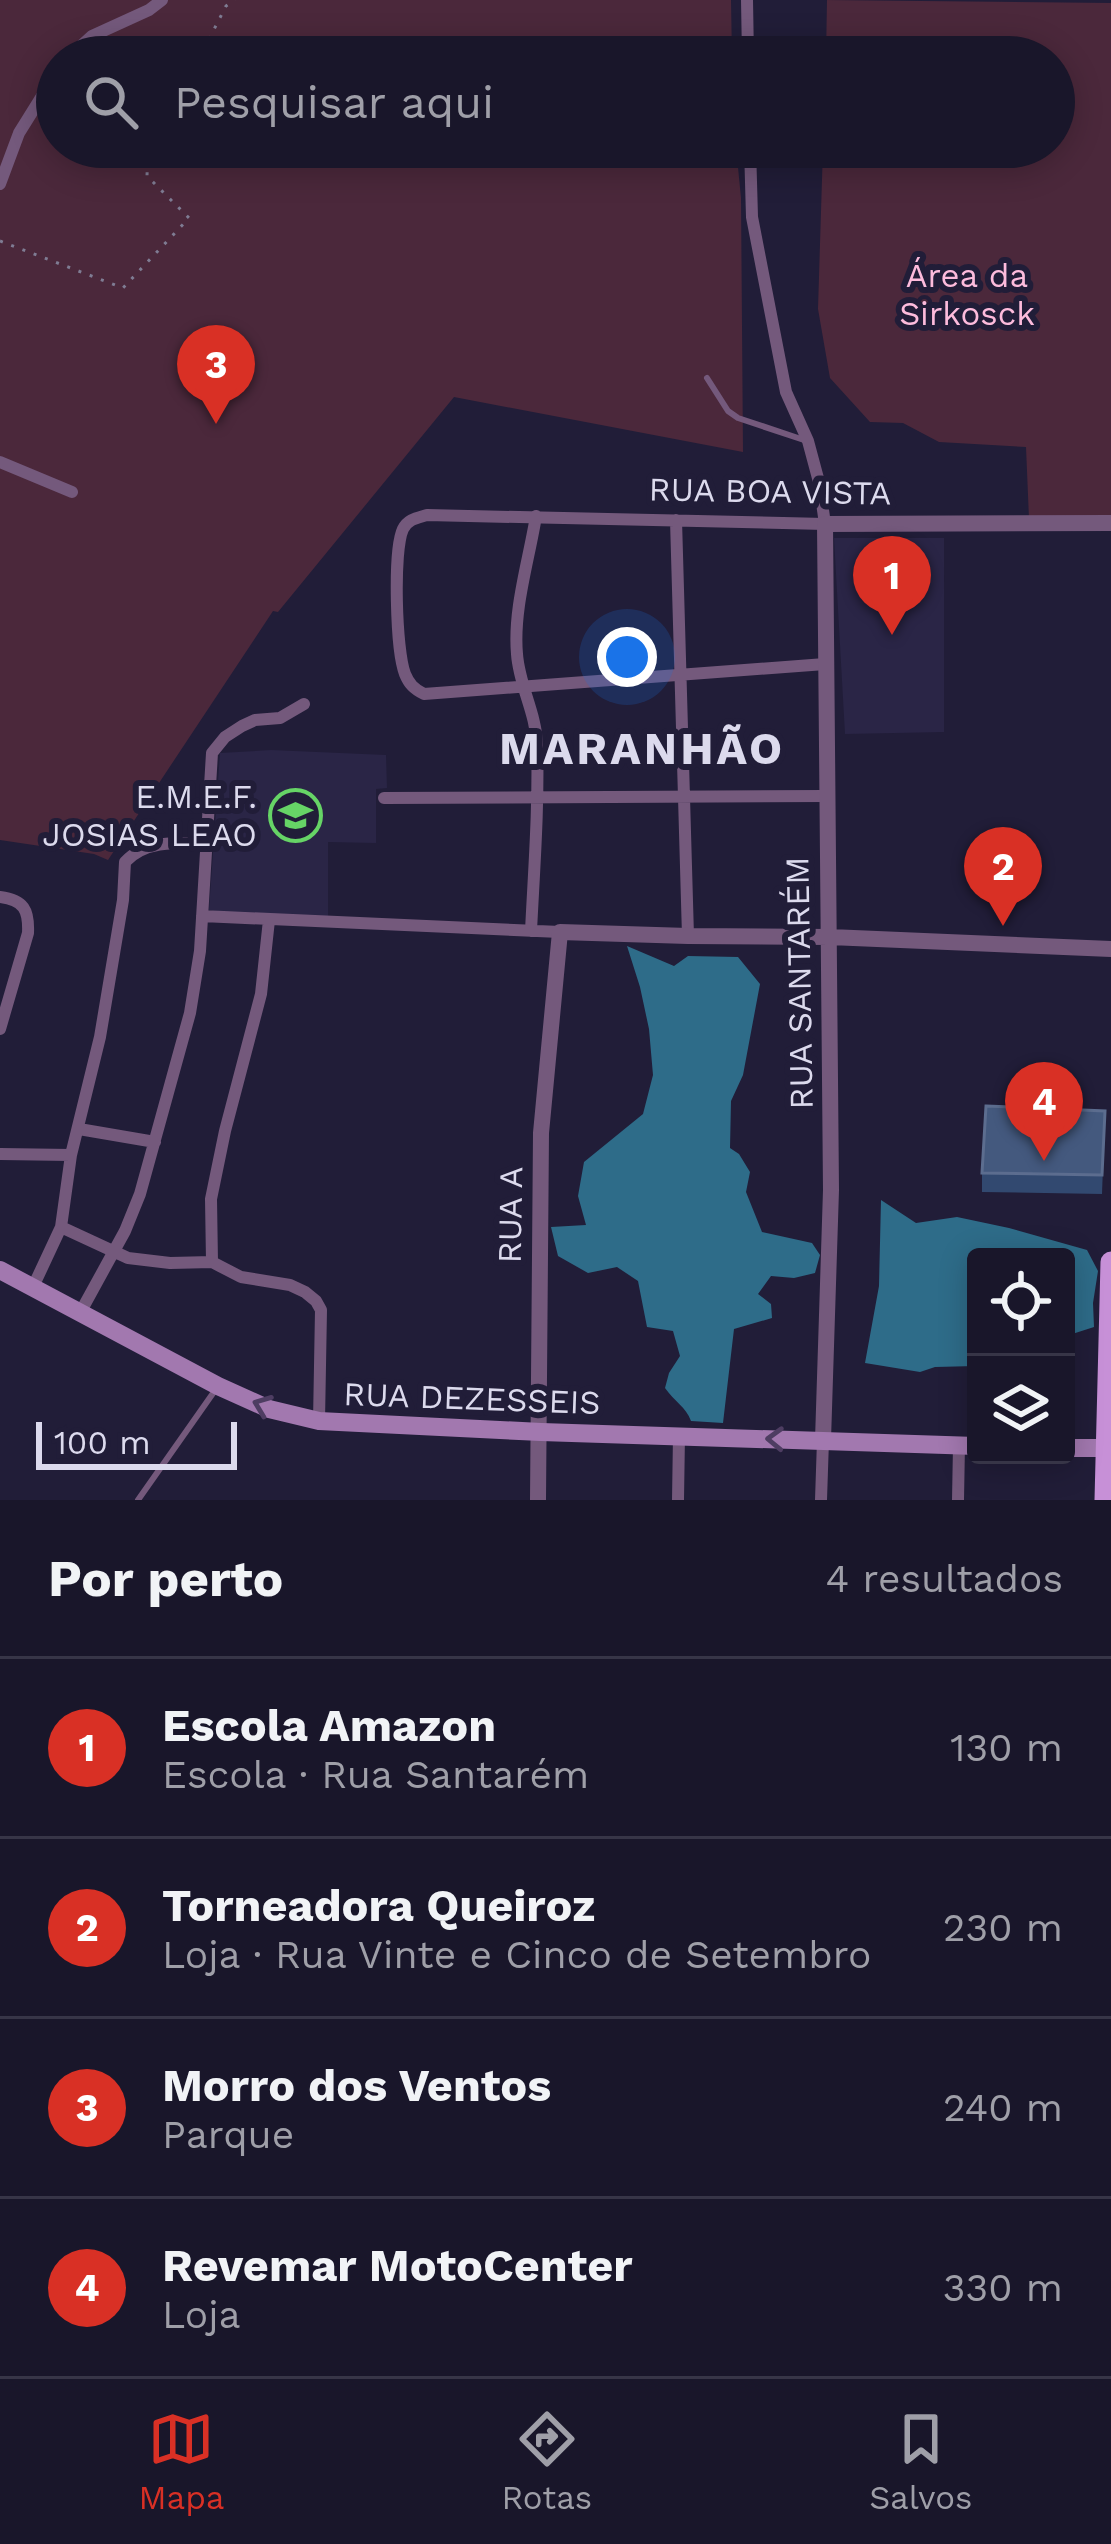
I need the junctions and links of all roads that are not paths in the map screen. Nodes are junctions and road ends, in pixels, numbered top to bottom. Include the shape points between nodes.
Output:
1 (162, 0) edge
2 (747, 0) edge
3 (92, 36) edge
4 (748, 36) edge
5 (36, 106) edge
6 (751, 168) edge
7 (0, 184) edge
8 (707, 378) dead end
9 (808, 441) junction
10 (0, 462) edge
11 (72, 491) dead end
12 (536, 516) junction
13 (676, 520) junction
14 (1111, 523) edge
15 (825, 524) junction
16 (825, 664) junction
17 (681, 674) junction
18 (525, 686) junction
19 (304, 704) dead end
20 (538, 795) junction
21 (826, 796) junction
22 (384, 798) dead end
23 (685, 798) junction
24 (207, 844) junction
25 (0, 897) edge
26 (202, 916) junction
27 (269, 920) junction
28 (531, 931) junction
29 (560, 932) junction
30 (688, 936) junction
31 (830, 937) junction
32 (1111, 950) edge
33 (0, 1029) edge
34 (79, 1129) junction
35 (155, 1142) junction
36 (0, 1154) edge
37 (71, 1155) junction
38 (62, 1227) junction
39 (113, 1252) junction
40 (212, 1262) junction
41 (1111, 1262) edge
42 (0, 1270) edge
43 (33, 1286) junction
44 (80, 1313) junction
45 (218, 1386) junction
46 (319, 1421) junction
47 (541, 1432) junction
48 (679, 1435) junction
49 (823, 1440) junction
50 (967, 1446) edge
51 (1075, 1448) edge
52 (1106, 1448) junction
53 (967, 1451) edge
54 (138, 1500) edge
55 (538, 1500) edge
56 (678, 1500) edge
57 (821, 1500) edge
58 (958, 1500) edge
59 (1105, 1500) edge

1 - 3 street
2 - 4 street
5 - 7 street
6 - 9 street via 752,217 786,392
8 - 9 lane via 738,418
9 - 15 street
10 - 11 street
12 - 13 street, RUA BOA VISTA
12 - 18 street via 516,630
12 - 18 street, RUA BOA VISTA via 427,515 409,521 398,552 398,644 406,678 419,692
13 - 15 street, RUA BOA VISTA
13 - 17 street
14 - 15 street, RUA BOA VISTA
15 - 16 street, RUA SANTARÉM
16 - 17 street
16 - 21 street, RUA SANTARÉM
17 - 18 street
17 - 23 street
18 - 20 street
19 - 24 street via 255,720 217,745
20 - 22 street
20 - 23 street
20 - 28 street
21 - 23 street
21 - 31 street, RUA SANTARÉM
23 - 30 street
24 - 26 street
24 - 34 street via 148,847 125,862
25 - 33 street via 27,909 28,933
26 - 27 street
26 - 35 street via 190,1013
27 - 28 street
27 - 40 street via 261,994 211,1199
28 - 29 street
29 - 30 street
29 - 47 street, RUA A via 542,1133
30 - 31 street
31 - 32 street
31 - 49 street, RUA SANTARÉM
34 - 35 street
34 - 37 street
35 - 39 street
36 - 37 street
37 - 38 street
38 - 39 street
38 - 43 street
39 - 40 street
39 - 44 street
40 - 46 street via 316,1301
41 - 52 main road
42 - 43 main road, RUA DEZESSEIS
43 - 44 main road, RUA DEZESSEIS
44 - 45 main road, RUA DEZESSEIS
46 -> 45 main road, RUA DEZESSEIS
45 - 54 lane
46 - 47 main road, RUA DEZESSEIS
47 - 48 main road, RUA DEZESSEIS
47 - 55 street, RUA A
49 -> 48 main road, RUA DEZESSEIS
48 - 56 street
49 - 50 main road, RUA DEZESSEIS
49 - 57 street
51 - 52 main road
52 - 59 main road
53 - 58 street

